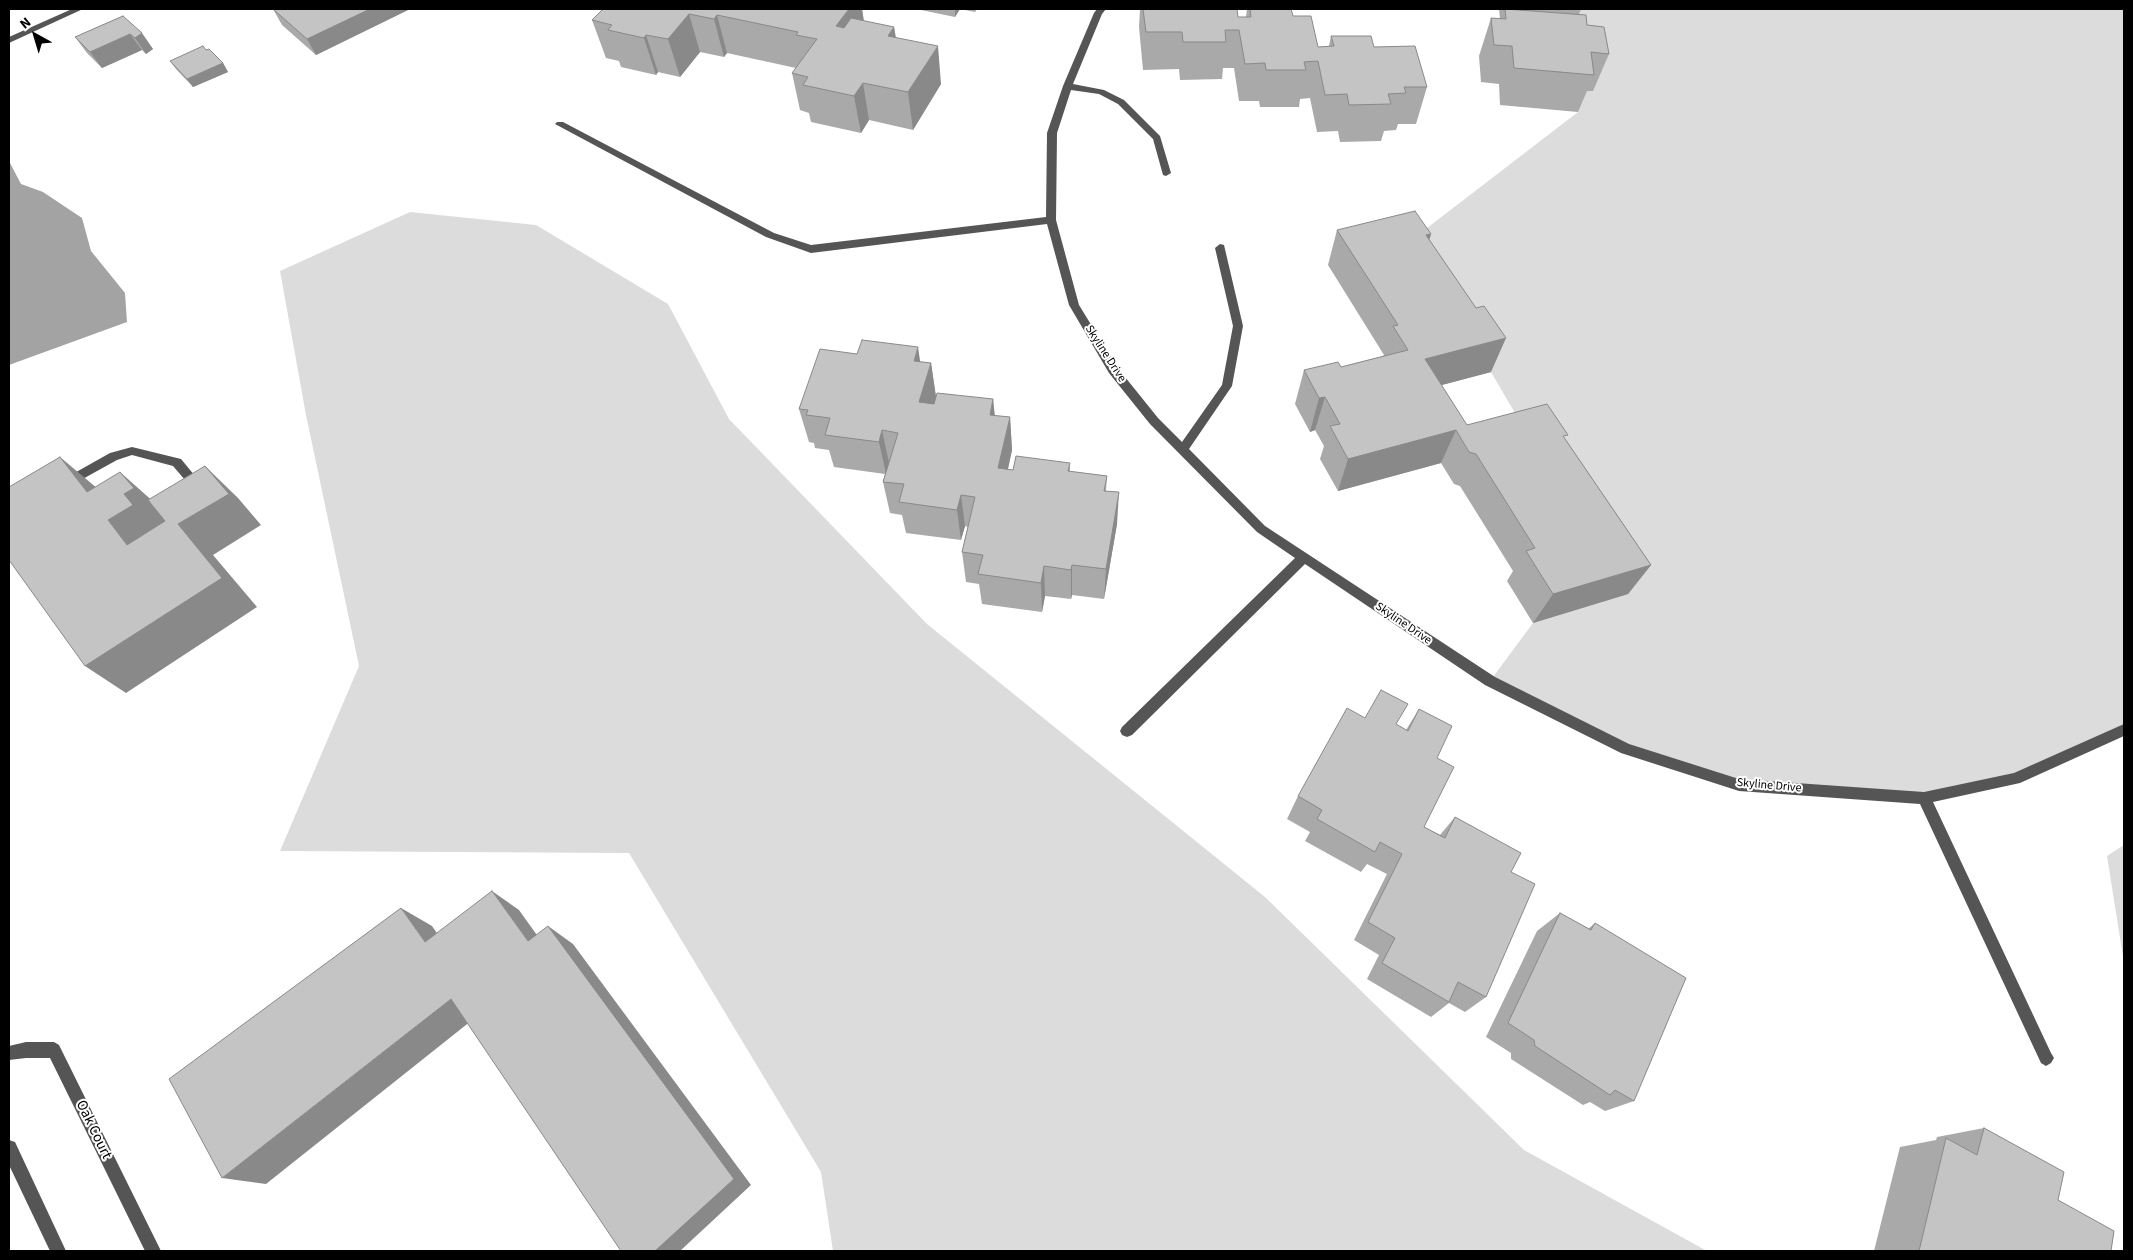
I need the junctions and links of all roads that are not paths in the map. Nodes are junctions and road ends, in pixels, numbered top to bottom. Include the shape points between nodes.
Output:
1 (79, 9) edge
2 (1102, 9) edge
3 (9, 40) edge
4 (1068, 86) junction
5 (560, 124) dead end
6 (1166, 174) dead end
7 (1051, 220) junction
8 (1220, 248) dead end
9 (1183, 449) junction
10 (196, 486) edge
11 (52, 490) edge
12 (1303, 558) junction
13 (2124, 730) edge
14 (1126, 732) dead end
15 (1924, 798) junction
16 (9, 1053) edge
17 (2046, 1058) dead end
18 (9, 1148) edge
19 (58, 1251) edge
20 (153, 1251) edge

1 - 3 street
2 - 4 street, Skyline Drive
4 - 6 street via 1101,92 1121,102 1157,138
4 - 7 street, Skyline Drive via 1052,133
5 - 7 street via 770,235 811,249
7 - 9 street, Skyline Drive via 1074,305 1112,370
8 - 9 street via 1238,326 1227,386
9 - 12 street, Skyline Drive via 1261,528
10 - 11 street via 177,462 132,451 114,456
12 - 14 street
12 - 15 street, Skyline Drive via 1490,681 1626,749 1739,785
13 - 15 street, Skyline Drive via 2015,779
15 - 17 street
16 - 20 street, Oak Court via 54,1050
18 - 19 street

